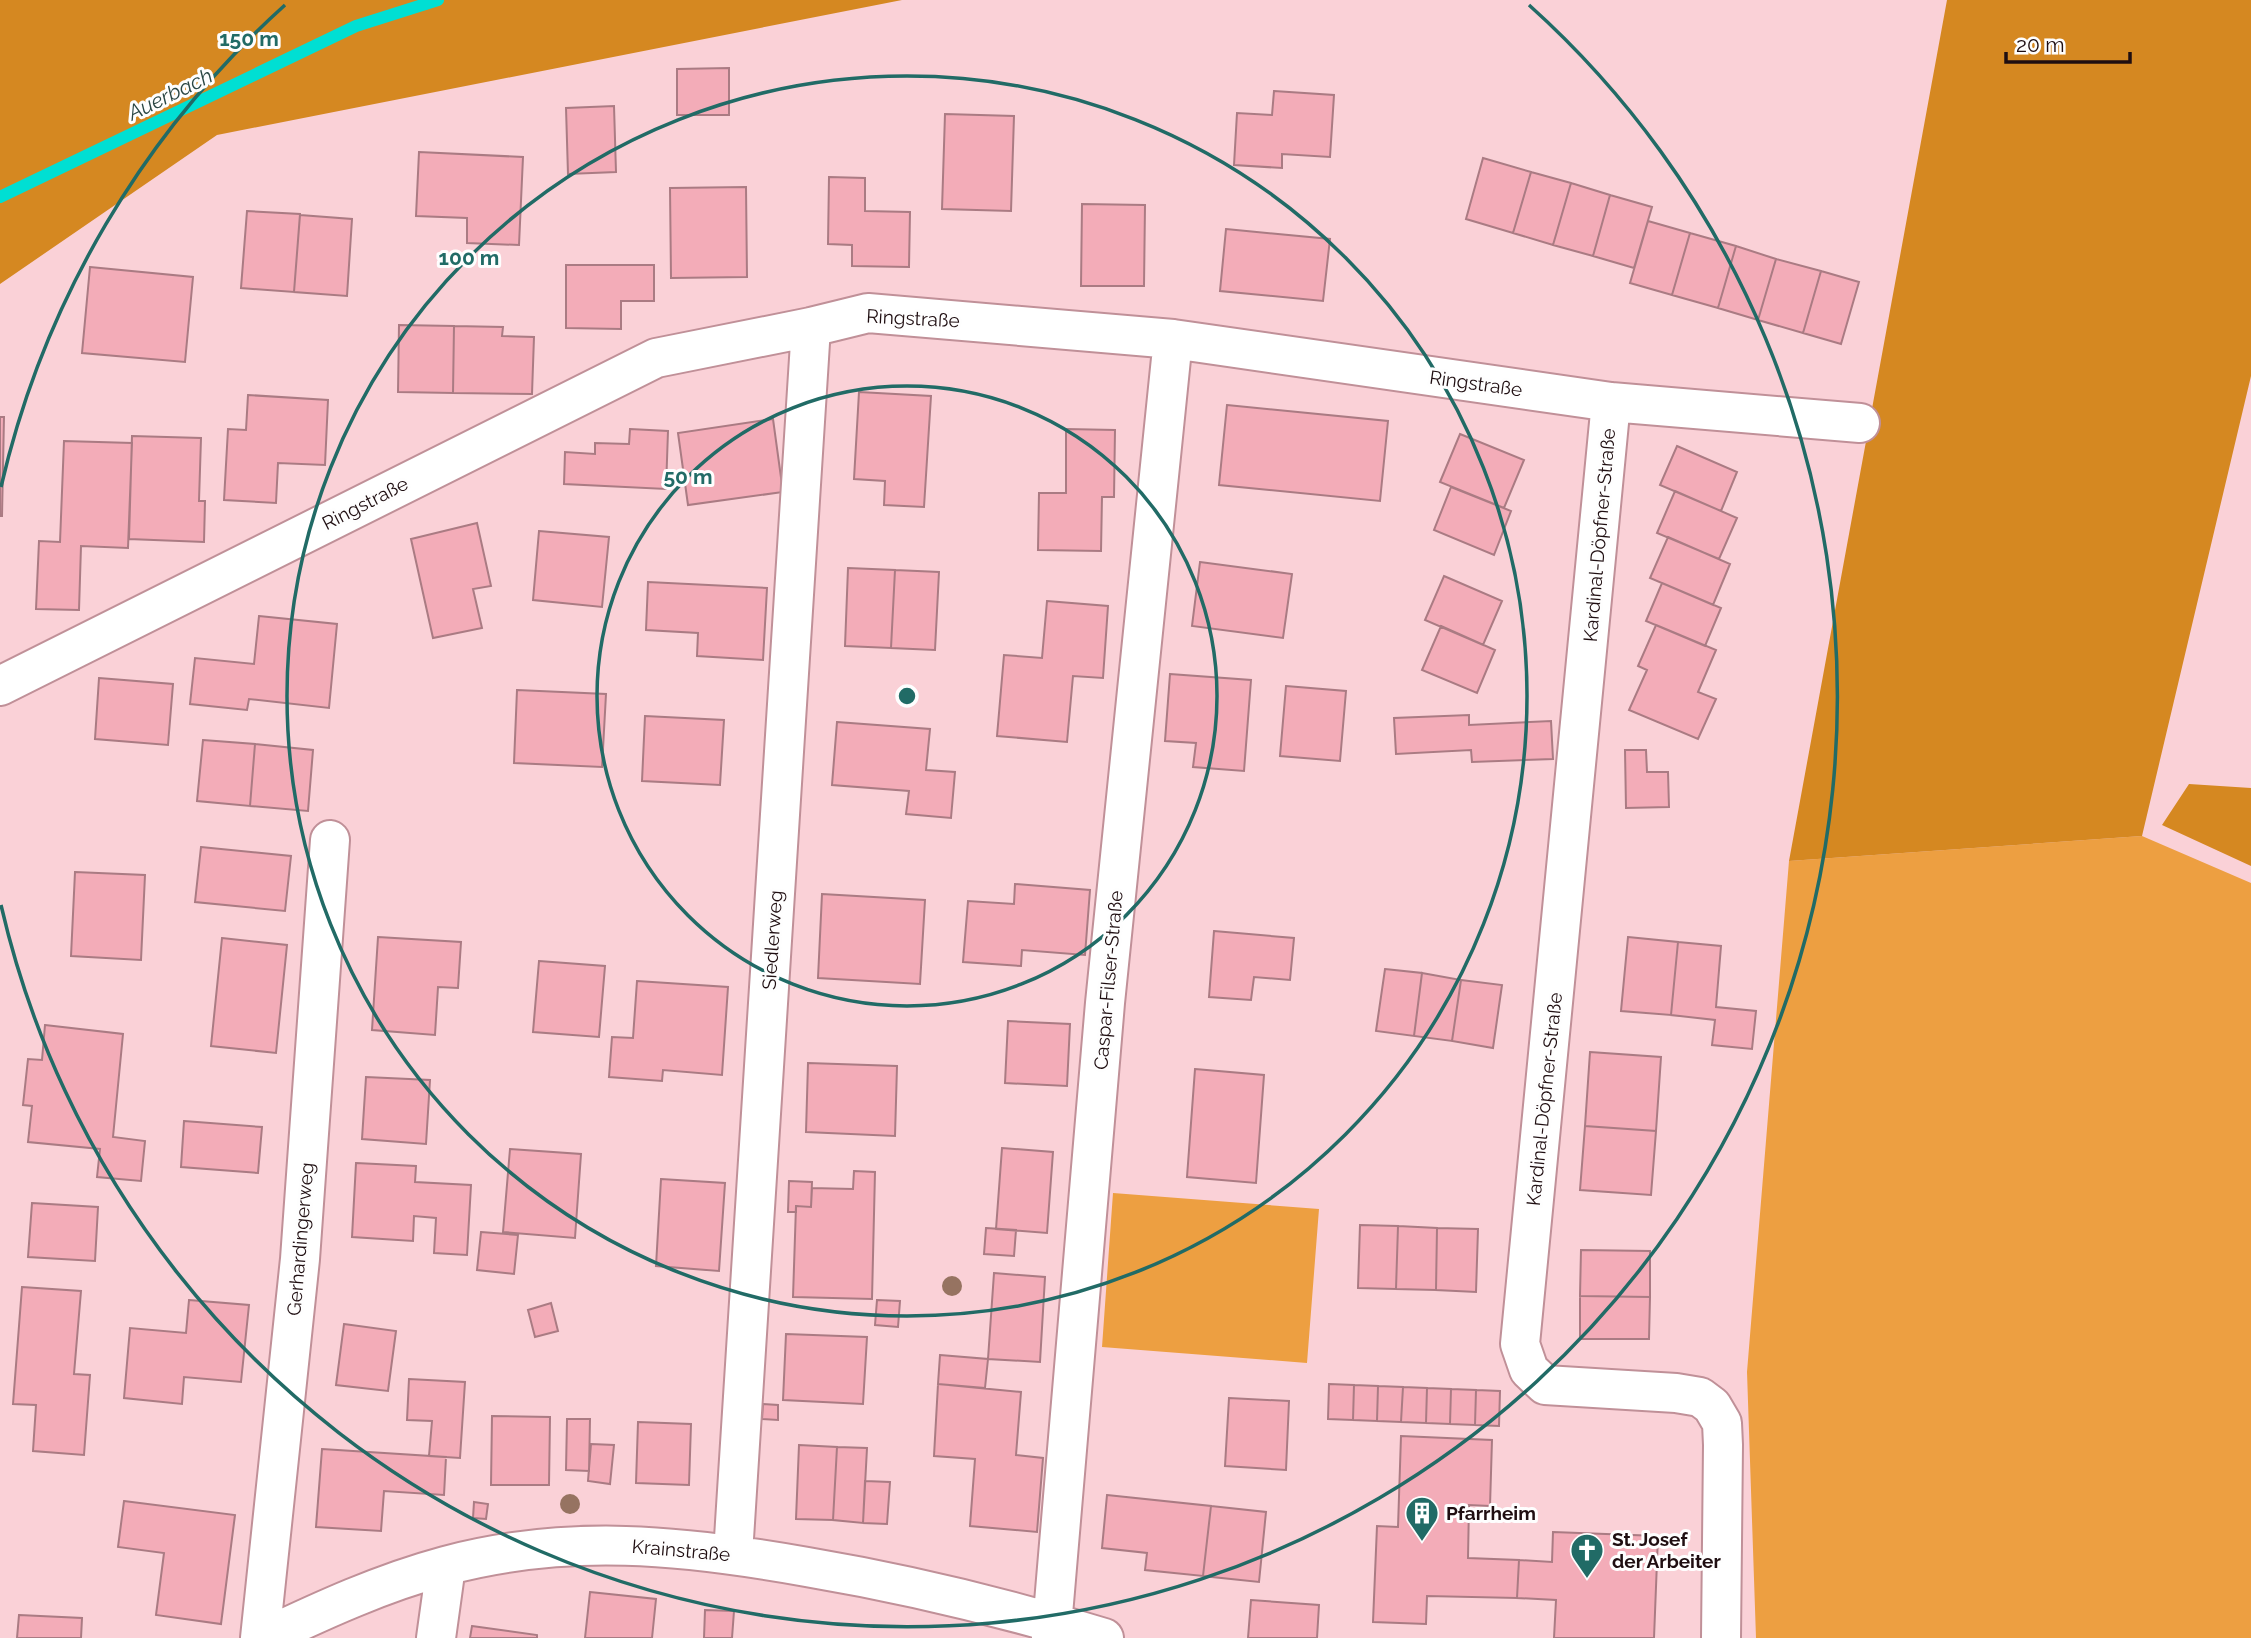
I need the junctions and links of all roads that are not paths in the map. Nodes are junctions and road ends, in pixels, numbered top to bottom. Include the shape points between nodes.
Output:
1 (811, 327) junction
2 (1173, 339) junction
3 (1611, 402) junction
4 (1860, 423) dead end
5 (0, 685) edge
6 (330, 839) dead end
7 (733, 1554) junction
8 (446, 1566) junction
9 (1052, 1630) edge
10 (262, 1638) edge
11 (436, 1638) edge
12 (1104, 1638) edge
13 (1721, 1638) edge

1 - 2 street, Ringstraße via 868,313
1 - 5 street, Ringstraße via 656,358
1 - 7 street, Siedlerweg
2 - 3 street, Ringstraße
2 - 9 street, Caspar-Filser-Straße via 1105,1003
3 - 4 street, Ringstraße
3 - 13 street, Kardinal-Döpfner-Straße via 1520,1344 1529,1370 1545,1385 1676,1393 1700,1397 1712,1406 1722,1423 1723,1445
6 - 10 street, Gerhardingerweg via 300,1259
7 - 8 street, Krainstraße via 591,1544
7 - 9 street, Krainstraße via 876,1579
8 - 10 street, Krainstraße via 352,1597
8 - 11 street
9 - 12 street, Krainstraße

